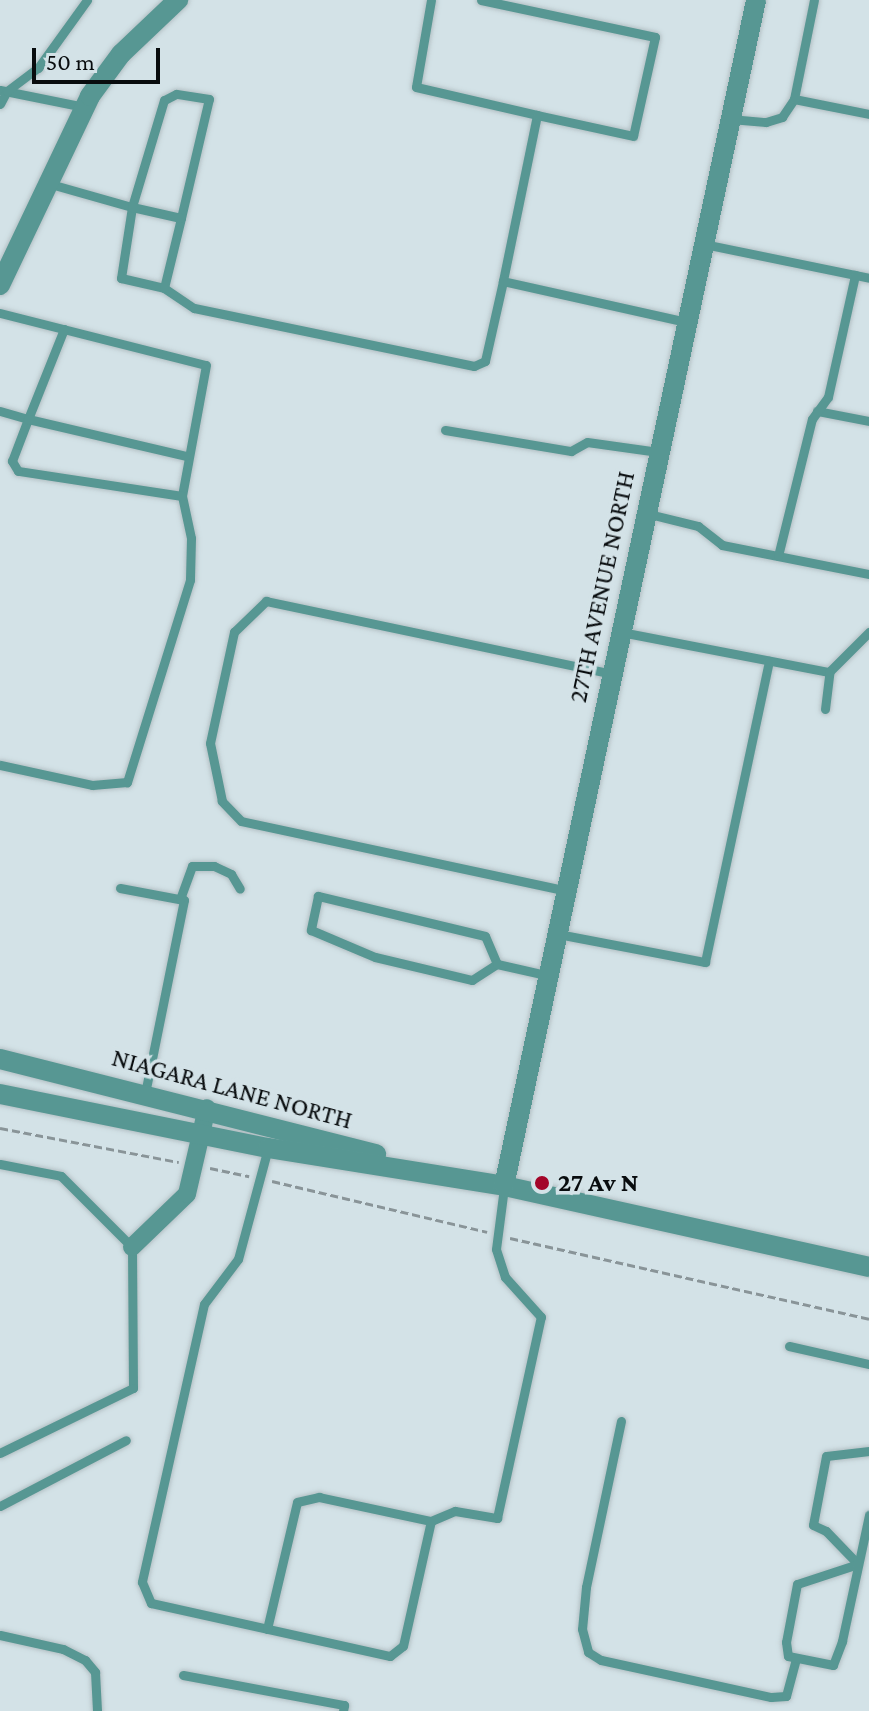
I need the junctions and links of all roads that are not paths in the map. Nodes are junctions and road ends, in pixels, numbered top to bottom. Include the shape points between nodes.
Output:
1 (87, 0) edge
2 (178, 0) edge
3 (431, 0) edge
4 (481, 0) edge
5 (756, 0) edge
6 (814, 0) edge
7 (4, 91) edge
8 (794, 99) junction
9 (0, 104) edge
10 (84, 107) junction
11 (869, 114) edge
12 (537, 115) junction
13 (730, 119) junction
14 (47, 183) junction
15 (132, 207) junction
16 (181, 218) junction
17 (703, 244) junction
18 (855, 275) junction
19 (869, 278) edge
20 (1, 280) edge
21 (503, 281) junction
22 (164, 288) junction
23 (0, 313) edge
24 (686, 322) junction
25 (64, 329) junction
26 (0, 411) edge
27 (817, 411) junction
28 (28, 419) junction
29 (869, 421) edge
30 (445, 430) dead end
31 (658, 452) junction
32 (186, 456) junction
33 (182, 496) junction
34 (645, 513) junction
35 (778, 556) junction
36 (869, 574) edge
37 (620, 632) junction
38 (869, 632) edge
39 (769, 661) junction
40 (830, 671) junction
41 (611, 674) junction
42 (825, 709) dead end
43 (0, 765) edge
44 (120, 888) dead end
45 (240, 889) dead end
46 (563, 890) junction
47 (180, 899) junction
48 (558, 934) junction
49 (497, 964) junction
50 (550, 976) junction
51 (0, 1059) edge
52 (145, 1093) junction
53 (0, 1094) edge
54 (207, 1108) junction
55 (202, 1135) junction
56 (268, 1148) junction
57 (0, 1164) edge
58 (449, 1175) junction
59 (504, 1186) junction
60 (132, 1247) junction
61 (869, 1267) edge
62 (789, 1346) dead end
63 (869, 1364) edge
64 (621, 1421) dead end
65 (126, 1440) dead end
66 (869, 1451) edge
67 (0, 1453) edge
68 (0, 1506) edge
69 (869, 1515) edge
70 (431, 1521) junction
71 (858, 1564) junction
72 (267, 1629) junction
73 (0, 1635) edge
74 (796, 1658) junction
75 (183, 1675) dead end
76 (97, 1711) edge
77 (343, 1711) edge

1 - 7 lane via 38,68
2 - 10 street via 121,54
3 - 12 lane via 416,87
4 - 12 lane via 655,37 633,136
5 - 13 street, 27TH AVENUE NORTH
6 - 8 lane
7 - 9 lane
7 - 10 lane
8 - 11 lane
8 - 13 lane via 782,117 766,122
10 - 14 street
12 - 21 lane
13 - 17 street, 27TH AVENUE NORTH
14 - 15 lane
14 - 20 street
15 - 16 lane
15 - 16 lane via 164,100 176,94 209,99
15 - 22 lane via 121,278
16 - 22 lane
17 - 18 lane
17 - 24 street, 27TH AVENUE NORTH
18 - 19 lane
18 - 27 lane via 828,397
21 - 22 lane via 485,361 474,366 194,308
21 - 24 lane
23 - 25 lane
24 - 31 street, 27TH AVENUE NORTH
25 - 28 lane
25 - 32 lane via 206,365
26 - 28 lane
27 - 29 lane
27 - 35 lane
28 - 32 lane
28 - 33 lane via 12,461 18,471
30 - 31 lane via 571,451 587,442
31 - 34 street, 27TH AVENUE NORTH
32 - 33 lane
33 - 43 lane via 191,538 190,580 127,782 92,785
34 - 35 lane via 698,526 722,545
34 - 37 street, 27TH AVENUE NORTH
35 - 36 lane
37 - 39 lane
37 - 41 street, 27TH AVENUE NORTH
38 - 40 lane
39 - 40 lane
39 - 48 lane via 705,962
40 - 42 lane
41 - 46 street, 27TH AVENUE NORTH
41 - 46 lane via 266,601 234,632 210,743 222,801 241,821
44 - 47 lane
45 - 47 lane via 231,874 214,866 192,866
46 - 48 street, 27TH AVENUE NORTH
47 - 52 lane via 184,900
48 - 50 street, 27TH AVENUE NORTH
49 - 49 lane via 472,980 375,957 311,930 318,896 485,936
49 - 50 lane
50 - 59 street, 27TH AVENUE NORTH
51 - 52 street, NIAGARA LANE NORTH
52 - 54 street, NIAGARA LANE NORTH
53 - 55 street, NIAGARA LANE NORTH
54 - 55 street
54 - 58 street, NIAGARA LANE NORTH
55 - 56 street, NIAGARA LANE NORTH
55 - 60 street via 187,1194
56 - 58 street, NIAGARA LANE NORTH
56 - 72 lane via 238,1259 204,1304 142,1582 151,1603
57 - 60 lane via 61,1176
58 - 59 street, NIAGARA LANE NORTH
59 - 61 street, NIAGARA LANE NORTH
59 - 70 lane via 495,1234 505,1277 541,1317 497,1518 455,1511
60 - 67 lane via 133,1388
62 - 63 lane
64 - 74 lane via 586,1587 582,1629 588,1652 601,1660 771,1697 786,1696
65 - 68 lane
66 - 71 lane via 826,1456 813,1510 813,1525
69 - 71 lane
70 - 72 lane via 319,1497 297,1502
70 - 72 lane via 399,1654
71 - 74 lane via 833,1665
71 - 74 lane via 797,1584 786,1642 788,1656
73 - 76 lane via 63,1649 85,1660 95,1672
75 - 77 lane via 344,1705

